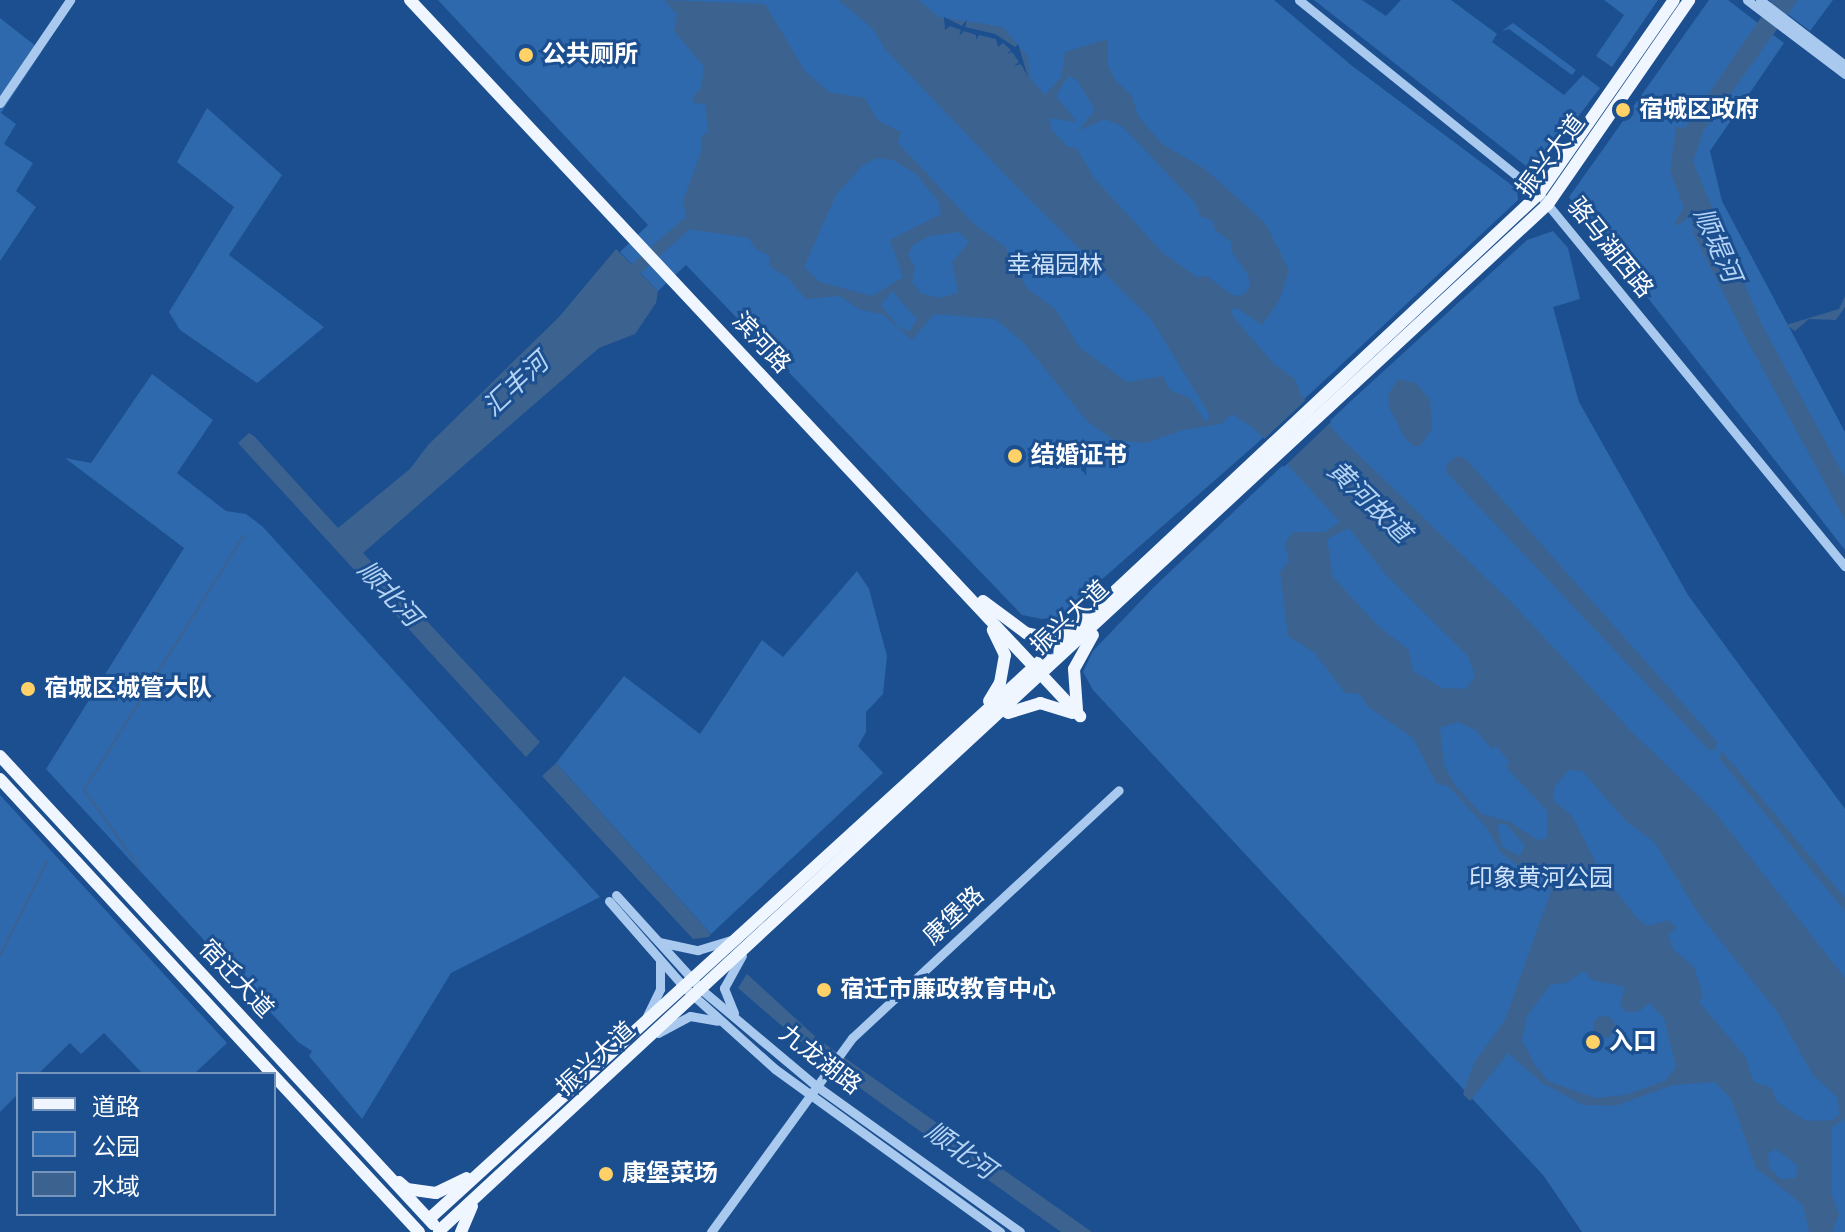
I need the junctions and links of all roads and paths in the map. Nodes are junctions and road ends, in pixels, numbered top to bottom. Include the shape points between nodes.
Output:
1 (70, 0) edge
2 (410, 0) edge
3 (1299, 0) edge
4 (1674, 0) edge
5 (1689, 0) edge
6 (1747, 0) edge
7 (1760, 0) edge
8 (1790, 28) junction
9 (1845, 65) edge
10 (1845, 74) edge
11 (0, 103) edge
12 (1543, 199) junction
13 (1332, 396) junction
14 (939, 566) junction
15 (1845, 567) edge
16 (1120, 585) junction
17 (1137, 586) junction
18 (1037, 671) junction
19 (1080, 716) junction
20 (967, 736) junction
21 (0, 756) edge
22 (0, 779) edge
23 (1119, 790) dead end
24 (743, 934) junction
25 (656, 941) junction
26 (745, 951) junction
27 (660, 959) junction
28 (689, 984) junction
29 (699, 994) junction
30 (741, 1022) junction
31 (724, 1024) junction
32 (639, 1030) junction
33 (652, 1037) junction
34 (270, 1072) edge
35 (276, 1078) edge
36 (812, 1090) junction
37 (497, 1160) junction
38 (376, 1163) junction
39 (504, 1173) junction
40 (429, 1219) junction
41 (419, 1232) edge
42 (440, 1232) edge
43 (461, 1232) edge
44 (711, 1232) edge
45 (1000, 1232) edge
46 (1020, 1232) edge

1 - 11 street
2 - 14 main road, 滨河路
3 - 12 street, 骆马湖西路
4 - 12 main road, 振兴大道
5 - 12 main road, 振兴大道
6 - 8 street
7 - 8 street
8 - 9 street
8 - 10 street
12 - 13 main road, 振兴大道
12 - 15 street, 骆马湖西路
13 - 16 main road, 振兴大道 via 1251,460
13 - 17 main road, 振兴大道 via 1262,470
14 - 16 main road via 1012,628 1040,636 1067,627
14 - 18 main road, 滨河路
14 - 20 main road via 993,630 1005,655 1000,683
16 - 18 main road, 振兴大道
17 - 18 main road, 振兴大道
17 - 19 main road via 1079,656 1072,690
18 - 19 main road, 滨河路
18 - 20 main road, 振兴大道
19 - 20 main road via 1051,705 1026,705
20 - 24 main road, 振兴大道
20 - 26 main road, 振兴大道
21 - 38 main road, 宿迁大道
22 - 34 main road, 宿迁大道
23 - 36 street, 康堡路 via 852,1038
24 - 25 street via 698,950
24 - 28 main road, 振兴大道
25 - 27 street, 九龙湖路 via 613,898
25 - 28 street, 九龙湖路
26 - 29 main road, 振兴大道
26 - 30 street via 724,988
27 - 28 street, 九龙湖路
27 - 32 street via 660,989
28 - 29 street, 九龙湖路
28 - 32 main road, 振兴大道
29 - 30 street, 九龙湖路
29 - 31 street, 九龙湖路
29 - 33 main road, 振兴大道
30 - 36 street, 九龙湖路
31 - 33 street via 690,1016
31 - 36 street, 九龙湖路
32 - 37 main road, 振兴大道
33 - 39 main road, 振兴大道
35 - 41 main road, 宿迁大道
36 - 44 street, 康堡路
36 - 45 street, 九龙湖路
36 - 46 street, 九龙湖路
37 - 38 main road via 436,1193 407,1189
37 - 40 main road, 振兴大道
38 - 40 main road, 宿迁大道
39 - 42 main road, 振兴大道
39 - 43 main road via 471,1207
40 - 42 main road, 宿迁大道

